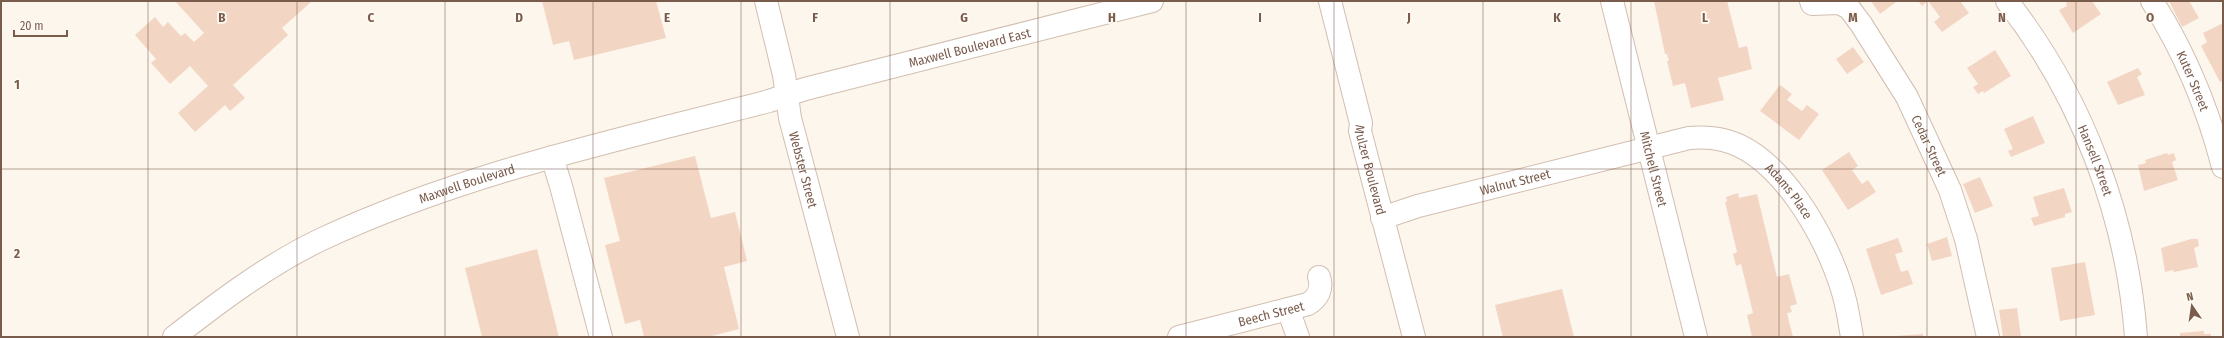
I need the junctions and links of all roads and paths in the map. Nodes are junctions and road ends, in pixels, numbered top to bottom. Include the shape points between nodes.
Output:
1 (766, 1) edge
2 (1152, 1) edge
3 (1330, 1) edge
4 (1612, 1) edge
5 (1811, 1) edge
6 (2007, 1) edge
7 (2152, 1) edge
8 (787, 95) junction
9 (1649, 148) junction
10 (552, 157) junction
11 (2223, 167) edge
12 (1382, 218) junction
13 (1319, 278) dead end
14 (1288, 309) junction
15 (174, 337) edge
16 (601, 337) edge
17 (848, 337) edge
18 (1179, 337) edge
19 (1298, 337) edge
20 (1414, 337) edge
21 (1696, 337) edge
22 (1852, 337) edge
23 (1988, 337) edge
24 (2136, 337) edge

1 - 8 street, Webster Street
2 - 8 street, Maxwell Boulevard East
3 - 12 street, Mulzer Boulevard
4 - 9 street, Mitchell Street
5 - 23 street, Cedar Street via 1812,4 1839,3 1848,8 1907,97 1950,190 1966,239
6 - 24 street, Hansell Street via 2053,69 2077,114 2098,163 2125,256
7 - 11 street, Kuter Street via 2196,85
8 - 10 street, Maxwell Boulevard
8 - 17 street, Webster Street via 790,118
9 - 12 street, Walnut Street via 1418,206
9 - 21 street, Mitchell Street
9 - 22 street, Adams Place via 1689,138 1723,140 1740,146 1774,171 1814,226 1833,265 1847,306
10 - 15 street, Maxwell Boulevard via 453,186 319,241 224,299
10 - 16 street via 562,186
12 - 20 street, Mulzer Boulevard
13 - 14 street, Beech Street via 1320,291 1315,300
14 - 18 street, Beech Street
14 - 19 street

